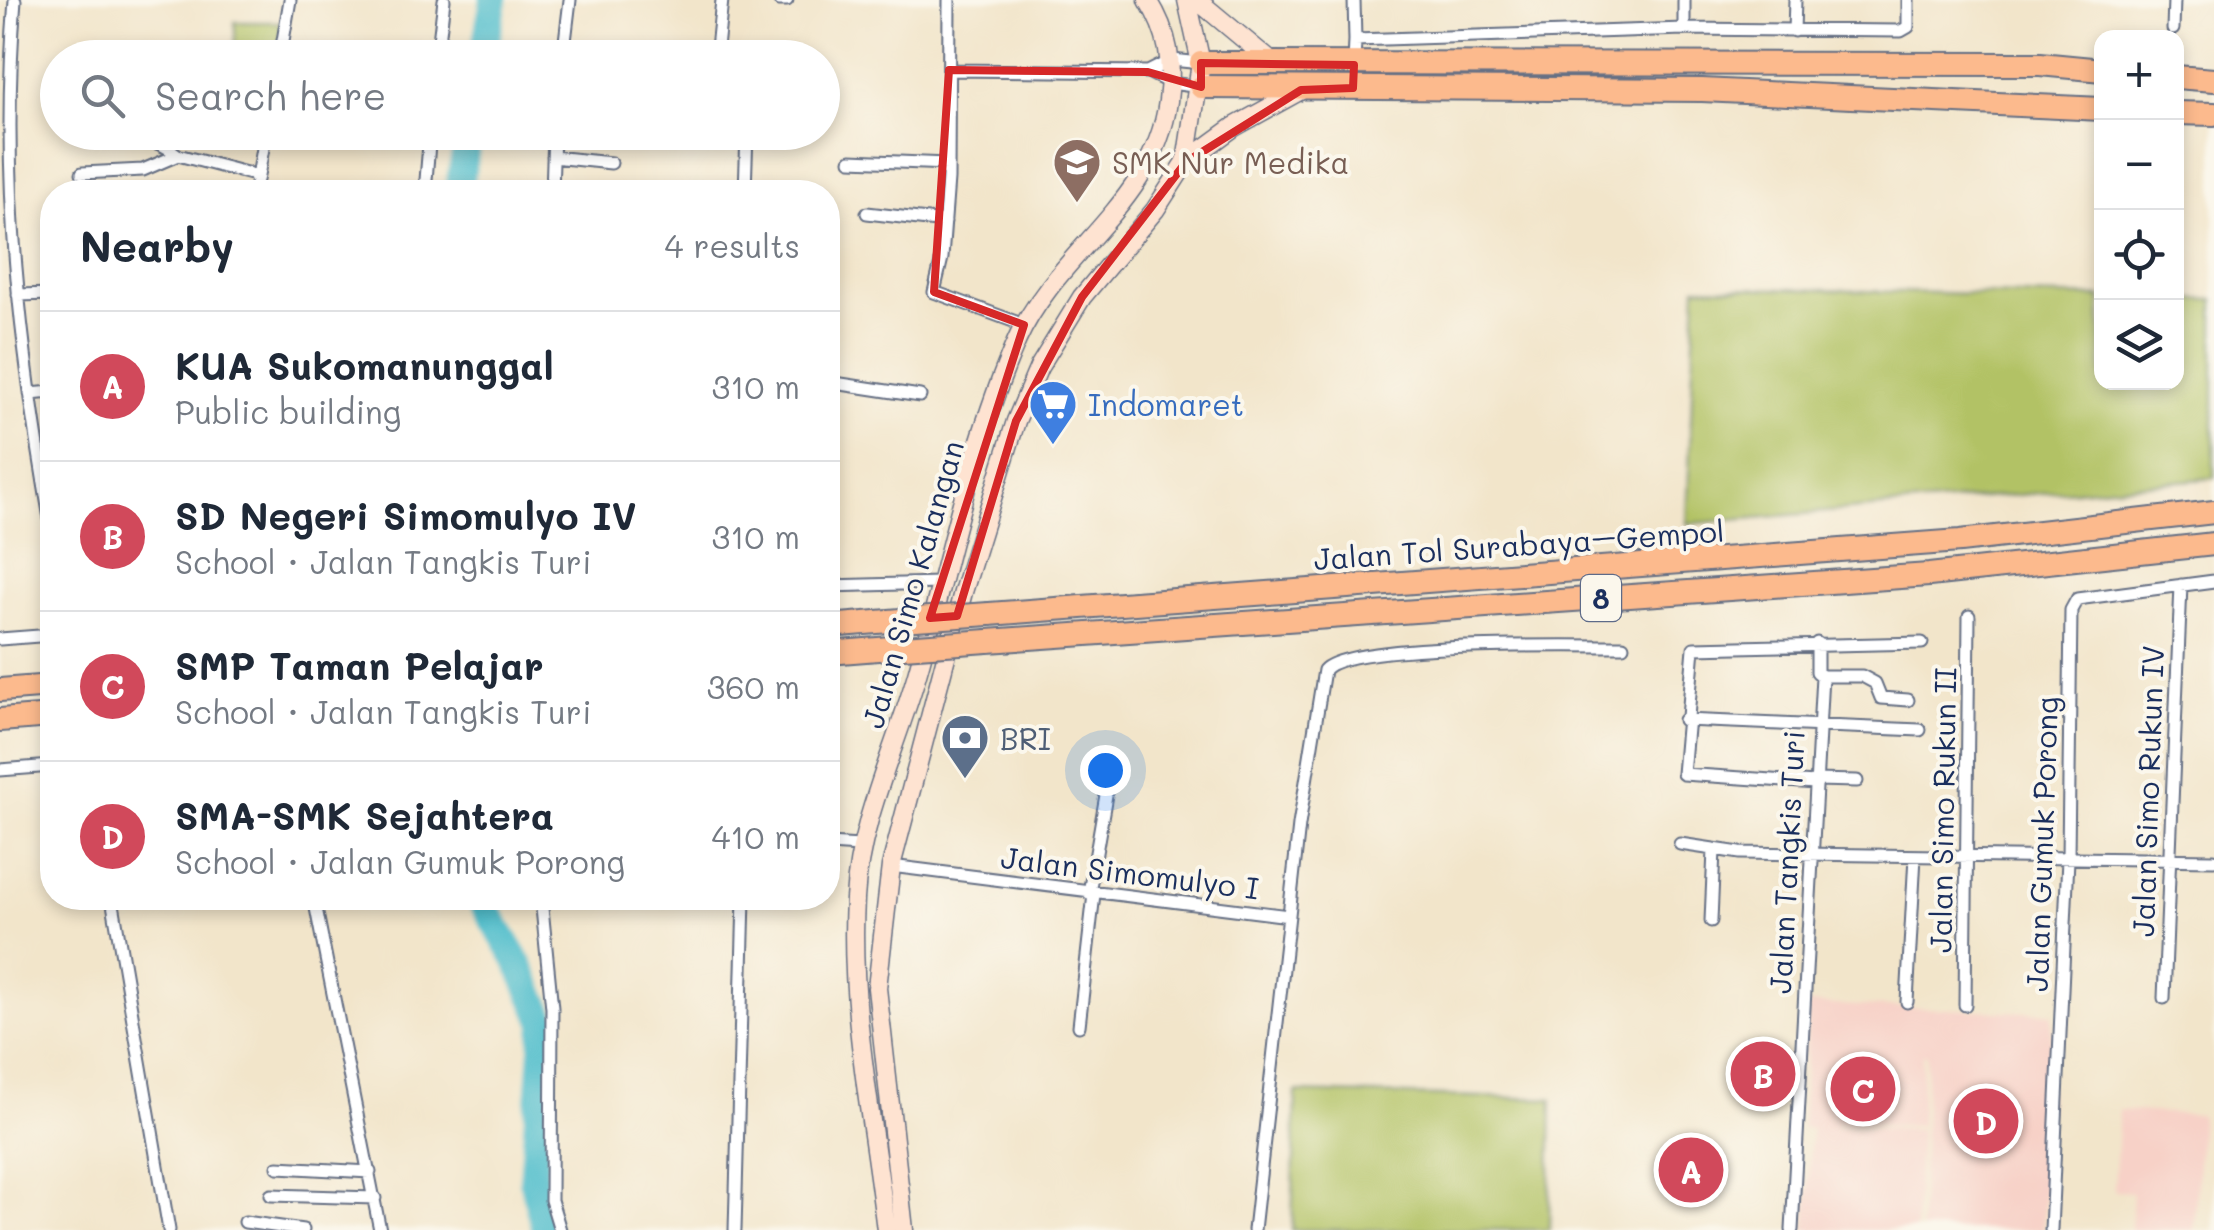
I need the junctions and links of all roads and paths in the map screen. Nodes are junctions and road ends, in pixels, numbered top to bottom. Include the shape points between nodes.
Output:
1 (15, 0) edge
2 (290, 0) edge
3 (444, 0) edge
4 (570, 0) edge
5 (722, 0) edge
6 (779, 0) edge
7 (790, 0) edge
8 (949, 0) edge
9 (1148, 0) edge
10 (1187, 0) edge
11 (1197, 0) edge
12 (1354, 0) edge
13 (1684, 0) edge
14 (1795, 0) edge
15 (1908, 0) edge
16 (2174, 0) edge
17 (1684, 29) junction
18 (2173, 29) dead end
19 (1794, 31) junction
20 (283, 40) edge
21 (439, 40) edge
22 (565, 40) edge
23 (718, 40) edge
24 (1355, 40) junction
25 (1172, 60) junction
26 (1201, 62) junction
27 (1700, 63) junction
28 (1274, 64) junction
29 (2094, 69) edge
30 (950, 70) junction
31 (1148, 72) junction
32 (1354, 76) junction
33 (2184, 78) edge
34 (2214, 80) edge
35 (1170, 83) junction
36 (1201, 87) junction
37 (1301, 90) junction
38 (1702, 90) junction
39 (2094, 109) edge
40 (2184, 112) edge
41 (2214, 114) edge
42 (172, 150) edge
43 (263, 150) edge
44 (428, 150) edge
45 (553, 150) edge
46 (747, 150) edge
47 (178, 154) junction
48 (553, 157) junction
49 (850, 160) dead end
50 (611, 162) dead end
51 (1186, 162) junction
52 (948, 164) junction
53 (82, 173) dead end
54 (258, 176) junction
55 (257, 180) edge
56 (426, 180) edge
57 (552, 180) edge
58 (745, 180) edge
59 (4, 209) edge
60 (867, 213) dead end
61 (945, 222) junction
62 (40, 294) edge
63 (18, 295) junction
64 (1024, 325) junction
65 (840, 384) edge
66 (40, 393) edge
67 (30, 394) junction
68 (920, 396) dead end
69 (40, 456) edge
70 (2214, 512) edge
71 (2214, 544) edge
72 (2214, 581) edge
73 (940, 583) junction
74 (2180, 585) junction
75 (840, 586) edge
76 (1969, 616) dead end
77 (840, 625) edge
78 (40, 636) edge
79 (0, 640) edge
80 (1817, 643) junction
81 (1922, 643) dead end
82 (1623, 646) dead end
83 (840, 652) edge
84 (1822, 676) junction
85 (40, 687) edge
86 (0, 690) edge
87 (1908, 700) dead end
88 (40, 717) edge
89 (0, 720) edge
90 (1684, 720) junction
91 (1818, 724) junction
92 (1920, 730) dead end
93 (40, 767) edge
94 (0, 770) edge
95 (1857, 781) dead end
96 (1815, 782) junction
97 (1106, 796) dead end
98 (1680, 844) dead end
99 (840, 845) edge
100 (860, 846) junction
101 (1714, 850) junction
102 (1812, 852) junction
103 (1914, 856) junction
104 (1966, 857) junction
105 (2068, 859) junction
106 (2170, 860) junction
107 (2214, 860) edge
108 (890, 866) junction
109 (1091, 894) junction
110 (114, 910) edge
111 (316, 910) edge
112 (542, 910) edge
113 (744, 910) edge
114 (1289, 916) junction
115 (1710, 921) dead end
116 (878, 988) junction
117 (854, 989) junction
118 (2164, 998) dead end
119 (1907, 1002) dead end
120 (1964, 1004) dead end
121 (1080, 1026) dead end
122 (278, 1167) dead end
123 (370, 1172) junction
124 (271, 1194) dead end
125 (375, 1198) junction
126 (244, 1222) dead end
127 (169, 1230) edge
128 (302, 1230) edge
129 (380, 1230) edge
130 (560, 1230) edge
131 (735, 1230) edge
132 (886, 1230) edge
133 (904, 1230) edge
134 (1254, 1230) edge
135 (1792, 1230) edge
136 (2051, 1230) edge

1 - 59 street
2 - 20 street
3 - 21 street
4 - 22 street
5 - 23 street
6 - 7 street
8 - 30 street
9 - 25 main road, Jalan Simo Kalangan
10 - 26 main road, Jalan Simo Kalangan
11 - 28 main road
12 - 24 street
13 - 17 street
14 - 19 street
15 - 19 street via 1905,30
16 - 18 street
17 - 19 street
17 - 24 street
24 - 32 street
25 - 26 street
25 - 31 street
25 - 35 main road, Jalan Simo Kalangan
26 - 28 highway
26 - 36 main road, Jalan Simo Kalangan
27 - 29 highway
27 - 32 highway
27 - 38 highway
28 - 32 highway
30 - 31 street
30 - 52 street
31 - 35 street
32 - 37 highway
32 - 38 highway
33 - 34 highway
35 - 36 street
35 - 64 main road, Jalan Simo Kalangan via 1154,157
36 - 37 highway
36 - 51 main road, Jalan Simo Kalangan
37 - 51 main road
38 - 39 highway
40 - 41 highway
42 - 47 street
43 - 54 street
44 - 56 street
45 - 48 street
46 - 58 street
47 - 53 street via 144,170
47 - 54 street
48 - 50 street
48 - 57 street
49 - 52 street
51 - 108 main road, Jalan Simo Kalangan via 1082,297 1039,367 1016,421
52 - 61 street
54 - 55 street
59 - 63 street
60 - 61 street
61 - 64 street via 934,292
62 - 63 street
63 - 67 street
64 - 73 main road, Jalan Simo Kalangan via 999,384
65 - 68 street
66 - 67 street
67 - 69 street
70 - 77 highway, Jalan Tol Surabaya–Gempol / 8, bridge via 1960,541
71 - 83 highway, Jalan Tol Surabaya–Gempol / 8, bridge via 1929,575
72 - 74 street, Jalan Gumuk Porong
73 - 75 street
73 - 100 main road, Jalan Simo Kalangan
74 - 105 street, Jalan Gumuk Porong via 2073,602
74 - 106 street, Jalan Simo Rukun IV
76 - 104 street, Jalan Simo Rukun II
78 - 79 street
80 - 81 street
80 - 84 street, Jalan Tangkis Turi
80 - 90 street via 1694,648
82 - 114 street via 1430,649 1328,664
84 - 87 street via 1862,676 1875,683 1881,698
84 - 91 street, Jalan Tangkis Turi
85 - 86 highway
88 - 89 highway
90 - 91 street
90 - 96 street via 1683,774
91 - 92 street
91 - 96 street, Jalan Tangkis Turi
93 - 94 street
95 - 96 street
96 - 102 street, Jalan Tangkis Turi
97 - 109 street
98 - 101 street
99 - 100 street
100 - 117 main road, Jalan Simo Kalangan
101 - 102 street
101 - 115 street
102 - 103 street
102 - 135 street, Jalan Tangkis Turi
103 - 104 street
103 - 119 street
104 - 105 street
104 - 120 street, Jalan Simo Rukun II
105 - 106 street
105 - 136 street, Jalan Gumuk Porong
106 - 107 street
106 - 118 street, Jalan Simo Rukun IV
108 - 109 street, Jalan Simomulyo I
108 - 116 main road, Jalan Simo Kalangan
109 - 114 street, Jalan Simomulyo I
109 - 121 street
110 - 127 street
111 - 123 street
112 - 130 street via 552,1008 552,1200
113 - 131 street
114 - 134 street, Jalan Simomulyo I
116 - 117 main road
116 - 133 main road, Jalan Simo Kalangan
117 - 132 main road, Jalan Simo Kalangan
122 - 123 street
123 - 125 street
124 - 125 street
125 - 129 street
126 - 128 street

